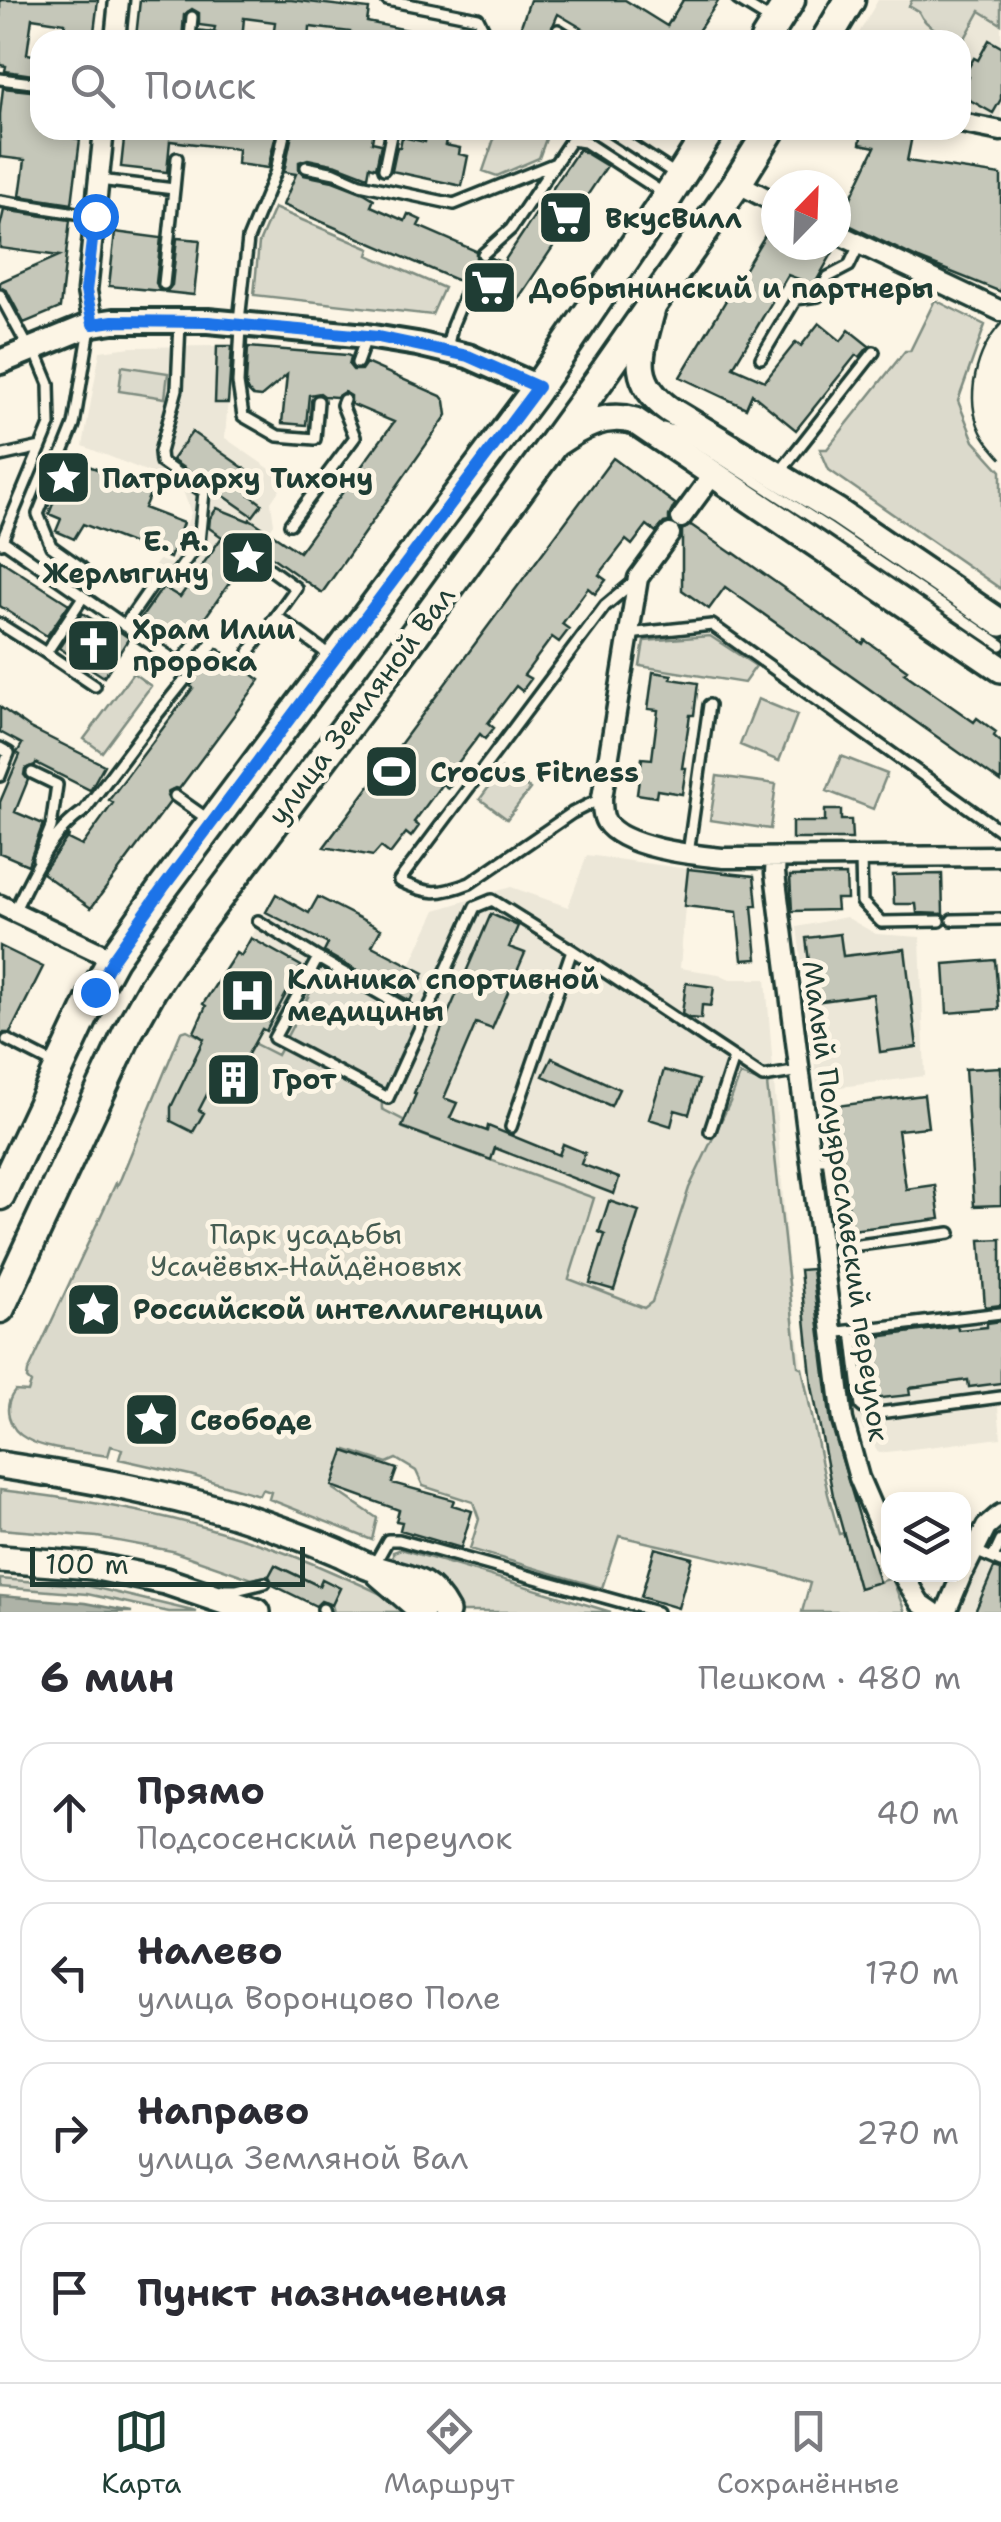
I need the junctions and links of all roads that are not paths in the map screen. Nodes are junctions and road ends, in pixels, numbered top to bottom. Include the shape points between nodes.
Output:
1 (120, 0) edge
2 (387, 0) edge
3 (738, 0) edge
4 (850, 0) edge
5 (192, 16) dead end
6 (777, 21) edge
7 (116, 30) edge
8 (191, 30) edge
9 (483, 30) edge
10 (832, 30) edge
11 (0, 79) edge
12 (30, 83) edge
13 (971, 125) edge
14 (1001, 131) edge
15 (103, 140) edge
16 (283, 140) edge
17 (390, 140) edge
18 (620, 140) edge
19 (704, 140) edge
20 (764, 140) edge
21 (177, 158) dead end
22 (556, 163) junction
23 (306, 167) dead end
24 (384, 169) dead end
25 (99, 180) junction
26 (737, 183) junction
27 (674, 187) junction
28 (174, 188) junction
29 (761, 195) edge
30 (0, 201) edge
31 (95, 216) junction
32 (851, 241) edge
33 (859, 245) junction
34 (483, 254) dead end
35 (164, 284) dead end
36 (469, 286) dead end
37 (0, 295) edge
38 (654, 299) junction
39 (994, 308) edge
40 (180, 320) junction
41 (92, 324) junction
42 (240, 324) junction
43 (367, 336) junction
44 (32, 349) junction
45 (446, 350) junction
46 (874, 352) dead end
47 (762, 358) dead end
48 (0, 362) edge
49 (357, 363) dead end
50 (538, 387) junction
51 (652, 396) junction
52 (344, 400) dead end
53 (318, 401) dead end
54 (635, 420) junction
55 (682, 433) junction
56 (40, 447) junction
57 (550, 448) junction
58 (0, 456) edge
59 (714, 474) junction
60 (777, 475) junction
61 (682, 518) dead end
62 (290, 524) dead end
63 (670, 534) dead end
64 (1, 543) edge
65 (82, 568) dead end
66 (270, 569) dead end
67 (638, 578) junction
68 (82, 597) junction
69 (276, 616) junction
70 (1001, 623) edge
71 (0, 624) edge
72 (124, 626) junction
73 (203, 632) dead end
74 (628, 634) junction
75 (1001, 644) edge
76 (249, 652) dead end
77 (46, 654) junction
78 (334, 658) junction
79 (1001, 670) edge
80 (184, 681) dead end
81 (95, 686) dead end
82 (709, 704) dead end
83 (0, 748) edge
84 (124, 758) junction
85 (135, 766) dead end
86 (32, 773) dead end
87 (0, 776) edge
88 (174, 796) dead end
89 (602, 798) junction
90 (212, 823) junction
91 (1001, 831) edge
92 (688, 854) junction
93 (1001, 856) edge
94 (776, 858) junction
95 (861, 858) junction
96 (34, 870) junction
97 (7, 908) edge
98 (1001, 919) edge
99 (952, 920) dead end
100 (258, 921) dead end
101 (940, 921) dead end
102 (572, 950) junction
103 (318, 958) junction
104 (113, 959) junction
105 (425, 1020) junction
106 (6, 1040) dead end
107 (734, 1058) junction
108 (59, 1067) junction
109 (800, 1072) junction
110 (511, 1127) dead end
111 (710, 1131) dead end
112 (812, 1160) junction
113 (0, 1194) edge
114 (950, 1234) dead end
115 (0, 1308) edge
116 (1001, 1313) edge
117 (852, 1331) junction
118 (831, 1334) junction
119 (1001, 1397) edge
120 (0, 1465) edge
121 (1001, 1514) edge
122 (881, 1529) edge
123 (1001, 1541) edge
124 (973, 1550) junction
125 (971, 1555) edge
126 (0, 1559) edge
127 (997, 1560) edge
128 (372, 1568) junction
129 (165, 1581) junction
130 (907, 1582) edge
131 (959, 1582) edge
132 (265, 1583) dead end
133 (257, 1612) edge
134 (421, 1612) edge
135 (446, 1612) edge
136 (656, 1612) edge
137 (933, 1612) edge
138 (946, 1612) edge

1 - 7 street
2 - 9 lane via 478,18
3 - 6 lane
4 - 10 main road
5 - 8 lane
11 - 12 lane
13 - 14 street
15 - 25 street
16 - 42 lane via 248,239
17 - 24 lane
18 - 27 lane
19 - 27 main road, улица Земляной Вал
20 - 26 main road, улица Земляной Вал
21 - 28 lane
22 - 23 lane via 454,204
22 - 27 lane via 571,140 585,142
22 - 34 lane via 512,229
25 - 28 lane
25 - 31 street
26 - 29 street
26 - 38 main road, улица Земляной Вал
27 - 50 main road, улица Земляной Вал
28 - 35 lane
30 - 31 lane
31 - 41 street via 86,291
32 - 33 street
33 - 39 street
33 - 47 lane via 849,266 828,278 818,296 796,299
36 - 45 lane
37 - 44 lane
38 - 51 main road via 640,364
38 - 57 main road, улица Земляной Вал
40 - 41 street
40 - 42 street
40 - 72 lane via 177,389 160,452 161,462 204,492 199,542 174,577 156,580
41 - 44 street
41 - 65 lane via 74,425 38,514 51,546
42 - 43 street
42 - 53 lane via 242,416 278,436 315,438
43 - 45 street
43 - 49 lane
44 - 48 street
44 - 56 lane via 49,384 50,424
45 - 50 street
46 - 60 lane
50 - 78 main road, улица Земляной Вал
51 - 55 lane
51 - 60 main road
52 - 62 lane via 355,437
54 - 55 lane
54 - 57 main road via 599,420
54 - 59 main road
55 - 75 lane
56 - 58 lane
56 - 64 lane
57 - 115 main road, улица Земляной Вал via 152,989
59 - 61 street
59 - 79 main road
60 - 70 main road
63 - 67 street
64 - 68 lane
66 - 69 lane via 296,588
67 - 74 street
67 - 89 lane via 605,606 398,882 424,893 470,883
68 - 72 lane
68 - 77 lane
69 - 76 lane
69 - 78 lane
71 - 77 lane
72 - 73 lane via 180,660
74 - 89 street
74 - 91 lane via 712,625
77 - 81 lane
78 - 90 main road, улица Земляной Вал
80 - 84 lane
82 - 92 lane
83 - 87 lane via 10,753
84 - 85 lane
84 - 96 lane
86 - 96 lane via 56,785 51,828
88 - 90 lane
89 - 92 street via 606,822 616,831
90 - 104 main road, улица Земляной Вал
92 - 94 street
93 - 95 street
94 - 95 street
94 - 109 street, Малый Полуярославский переулок
95 - 101 lane via 862,902 881,922
96 - 97 lane
97 - 104 street
98 - 99 lane
100 - 103 lane
102 - 105 lane via 492,900 475,907
102 - 107 lane
102 - 110 lane
103 - 105 lane
103 - 105 lane via 274,1038 388,1098
104 - 108 main road, улица Земляной Вал
106 - 108 lane
107 - 109 lane via 763,1077
107 - 111 lane
108 - 113 main road, улица Земляной Вал
109 - 112 street, Малый Полуярославский переулок
112 - 114 lane via 828,1158 838,1236 851,1246
112 - 118 street, Малый Полуярославский переулок
116 - 117 lane
117 - 118 lane
117 - 119 lane via 861,1406 871,1414
118 - 122 street, Малый Полуярославский переулок via 848,1446
120 - 128 main road via 185,1500
121 - 124 street
123 - 127 lane
124 - 125 street
124 - 127 lane
126 - 129 main road via 92,1566
128 - 134 main road
128 - 135 main road via 426,1587
128 - 136 lane via 388,1540 399,1540
129 - 132 lane via 210,1590
129 - 133 main road
130 - 137 street
131 - 138 street

